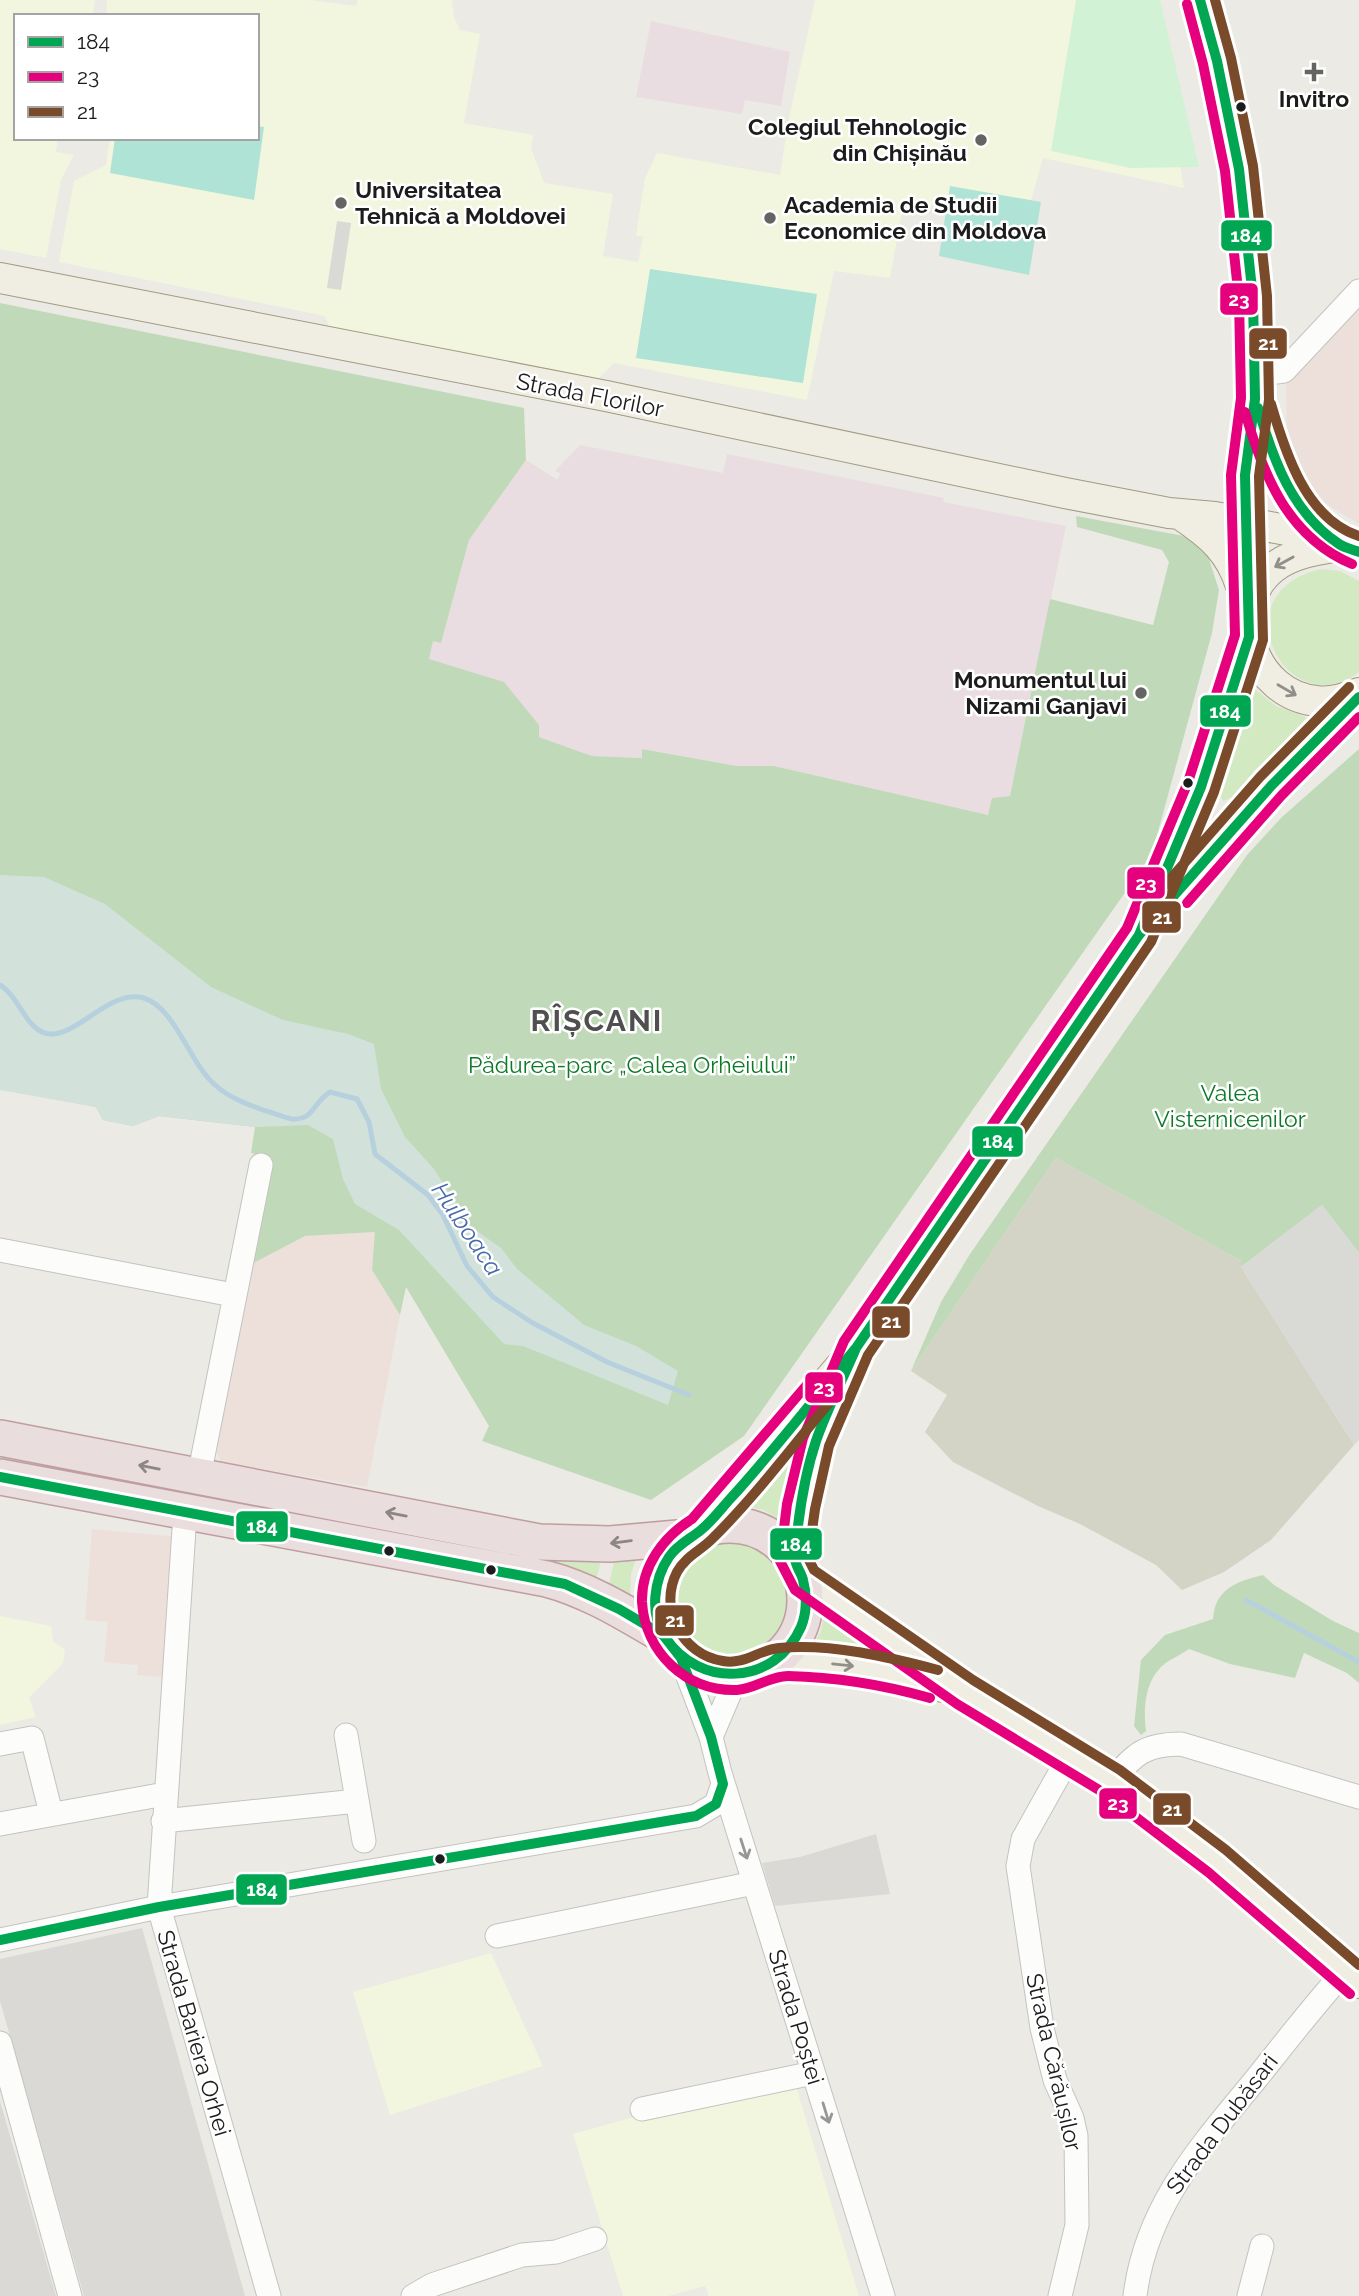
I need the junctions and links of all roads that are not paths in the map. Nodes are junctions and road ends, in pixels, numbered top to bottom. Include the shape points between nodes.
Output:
1 (1200, 0) edge
2 (0, 278) edge
3 (1359, 291) edge
4 (1255, 387) junction
5 (1245, 475) junction
6 (1180, 514) junction
7 (1246, 522) junction
8 (1350, 549) edge
9 (1249, 623) junction
10 (1359, 695) edge
11 (1139, 935) junction
12 (261, 1165) dead end
13 (0, 1250) edge
14 (233, 1295) junction
15 (856, 1348) junction
16 (0, 1438) edge
17 (198, 1476) junction
18 (0, 1478) edge
19 (185, 1514) junction
20 (695, 1534) junction
21 (798, 1570) junction
22 (672, 1646) junction
23 (775, 1661) junction
24 (737, 1676) junction
25 (965, 1692) junction
26 (346, 1735) dead end
27 (711, 1737) junction
28 (0, 1744) edge
29 (1070, 1755) junction
30 (1112, 1781) junction
31 (723, 1784) junction
32 (165, 1794) junction
33 (1359, 1797) edge
34 (357, 1801) junction
35 (51, 1813) junction
36 (163, 1821) junction
37 (0, 1824) edge
38 (364, 1841) dead end
39 (754, 1883) junction
40 (159, 1907) junction
41 (497, 1936) dead end
42 (0, 1940) edge
43 (1352, 1977) edge
44 (0, 2043) edge
45 (813, 2073) junction
46 (642, 2109) dead end
47 (595, 2239) dead end
48 (1262, 2246) dead end
49 (70, 2296) edge
50 (269, 2296) edge
51 (413, 2296) edge
52 (883, 2296) edge
53 (1060, 2296) edge
54 (1135, 2296) edge
55 (1249, 2296) edge

1 - 4 main road via 1217,61 1245,207
2 - 6 main road, Strada Florilor
3 - 4 street via 1284,371
4 - 5 main road
4 - 8 main road via 1270,451 1290,493 1315,524
5 - 6 main road, Strada Florilor via 1234,497 1219,508
5 - 7 main road
6 - 7 main road, Strada Florilor
6 - 9 main road, Strada Florilor via 1212,535 1227,552
7 - 8 main road, Strada Florilor
7 - 9 main road
8 -> 9 main road via 1304,552 1271,569 1258,586
9 -> 10 main road, Strada Florilor via 1256,660 1272,680 1292,694 1317,701
9 - 11 main road via 1201,787
10 - 11 main road
11 - 15 main road
12 - 14 street
13 - 14 street
14 - 17 street
15 - 20 main road
15 - 21 main road via 816,1442 801,1507
17 -> 16 highway
20 -> 17 highway via 610,1544 539,1542
18 - 19 highway
19 - 22 highway via 547,1579 619,1609
19 - 32 street, Strada Bariera Orhei
20 - 21 highway via 722,1525 743,1525 780,1544
20 - 22 highway via 669,1556 657,1581 656,1608
21 - 23 highway via 806,1602 802,1625
21 - 25 main road
22 - 24 highway via 698,1668
22 - 27 street, Strada Poștei
23 - 24 highway
23 -> 25 main road via 878,1670
24 - 27 street
25 - 29 main road
26 - 34 street
27 - 31 street, Strada Poștei
28 - 35 street via 32,1738
29 - 30 main road
29 - 53 street, Strada Cărăușilor via 1023,1839 1018,1866 1042,2028 1076,2136 1077,2225
30 - 33 street via 1142,1750 1181,1744
30 - 43 main road via 1217,1861
31 -> 39 street, Strada Poștei
31 - 40 street via 716,1804 696,1816
32 - 35 street
32 - 36 street, Strada Bariera Orhei
34 - 36 street
34 - 38 street
35 - 37 street
36 - 40 street, Strada Bariera Orhei
39 - 41 street
39 - 45 street, Strada Poștei
40 - 42 street
40 - 50 street, Strada Bariera Orhei
43 - 54 street, Strada Dubăsari via 1196,2152 1160,2209
44 - 49 street
45 - 46 street
45 -> 52 street, Strada Poștei
47 - 51 street via 556,2252 522,2255
48 - 55 street

